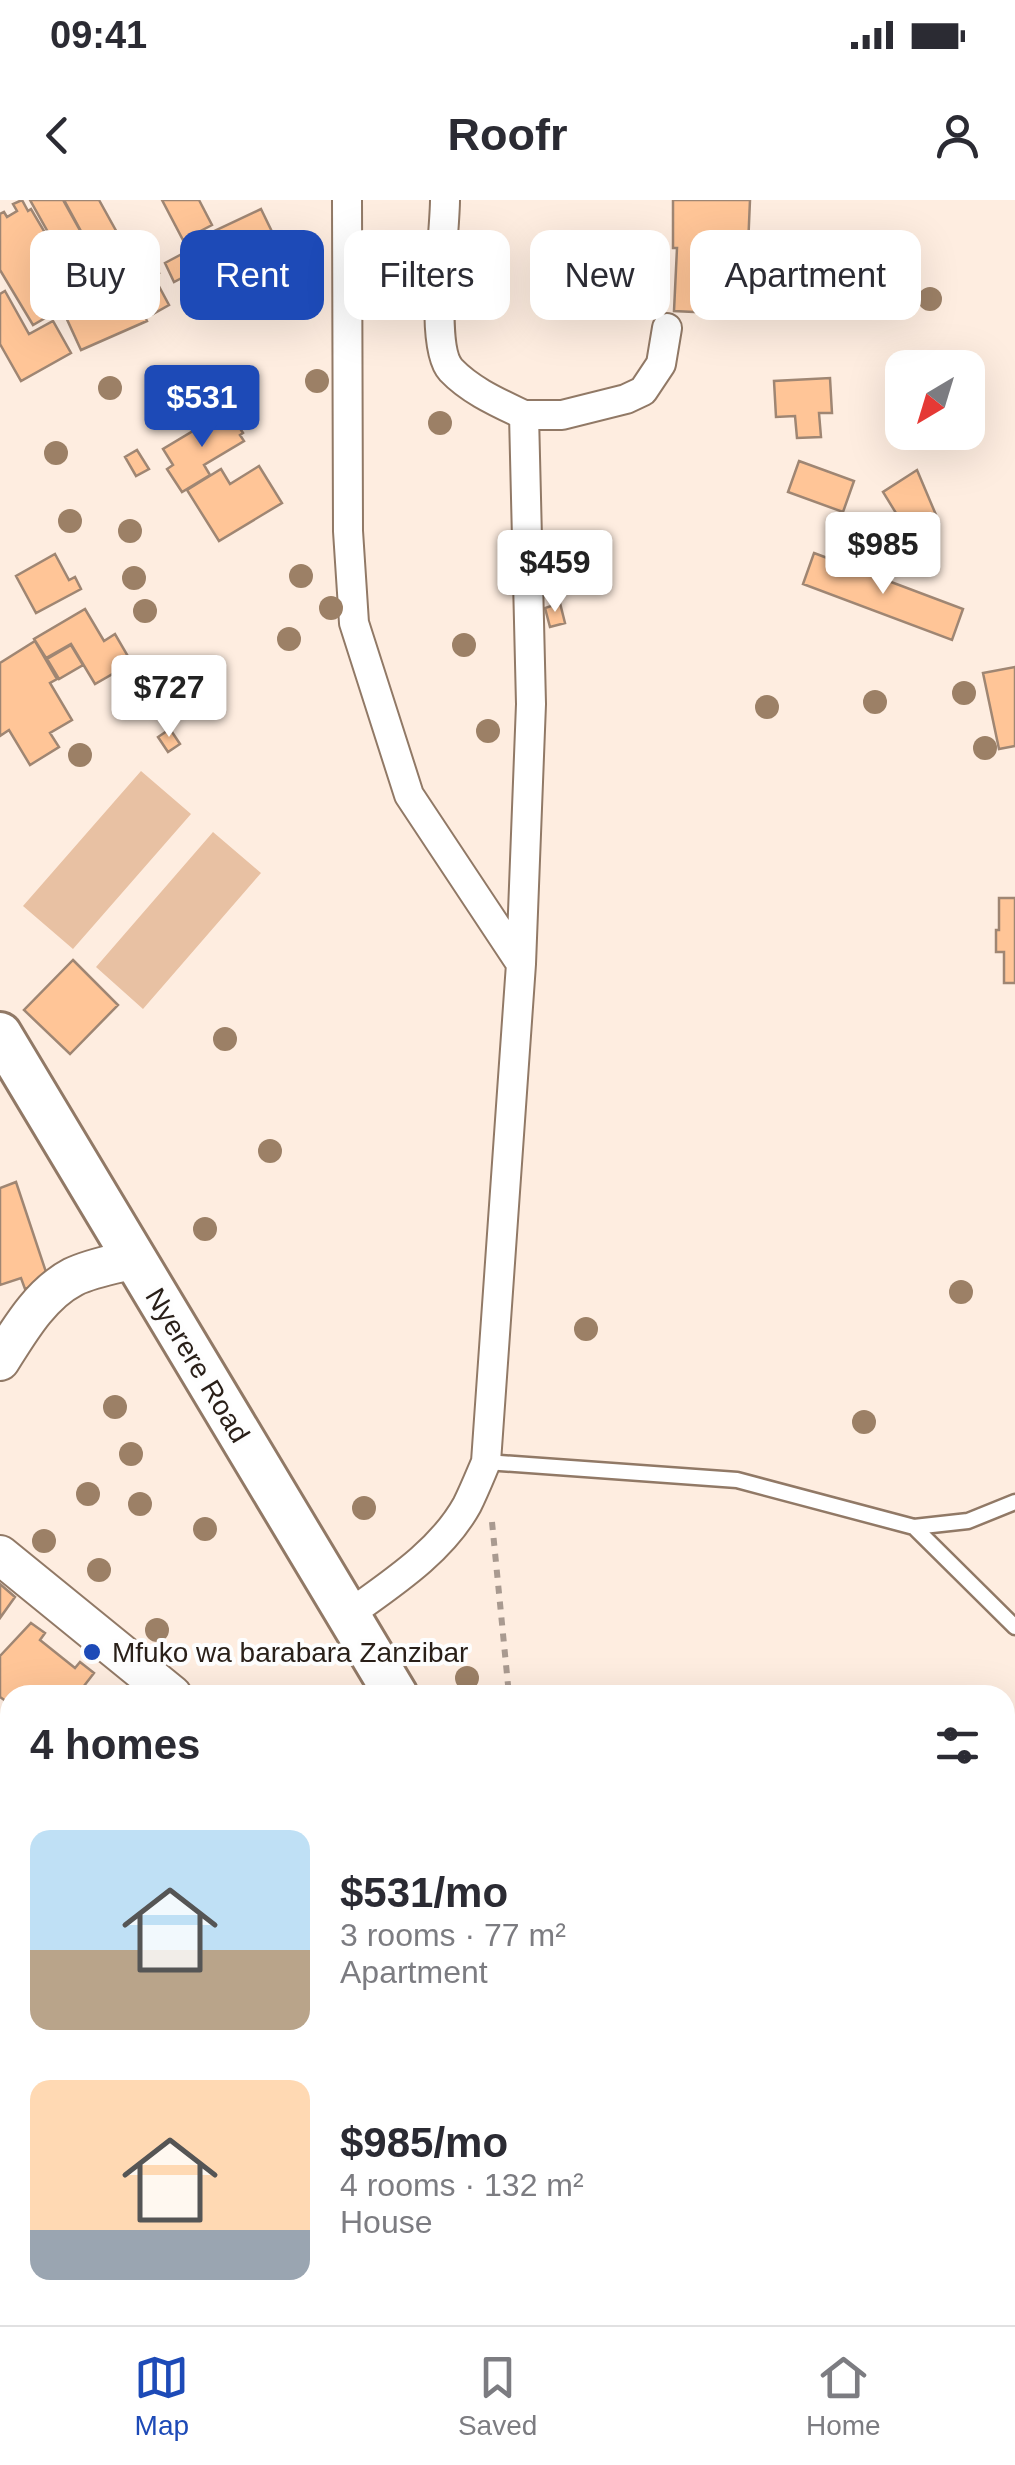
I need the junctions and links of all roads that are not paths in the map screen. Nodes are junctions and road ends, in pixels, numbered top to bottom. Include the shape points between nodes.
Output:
1 (347, 200) edge
2 (445, 200) edge
3 (667, 328) dead end
4 (524, 415) junction
5 (520, 964) junction
6 (0, 1034) edge
7 (134, 1259) junction
8 (0, 1361) edge
9 (486, 1462) junction
10 (1015, 1502) edge
11 (914, 1528) junction
12 (0, 1555) edge
13 (348, 1615) junction
14 (1015, 1627) edge
15 (160, 1685) edge
16 (390, 1685) edge

1 - 5 street via 354,623 409,794
2 - 4 street via 440,295 448,368
3 - 4 street via 661,364 643,390 562,415
4 - 5 street via 531,704
5 - 9 street
6 - 7 main road, Nyerere Road
7 - 8 street via 62,1285 26,1320
7 - 13 main road, Nyerere Road
9 - 11 lane via 737,1480
9 - 13 street via 466,1507 440,1542
10 - 11 lane via 968,1521
11 - 14 lane
12 - 15 street
13 - 16 main road, Nyerere Road

